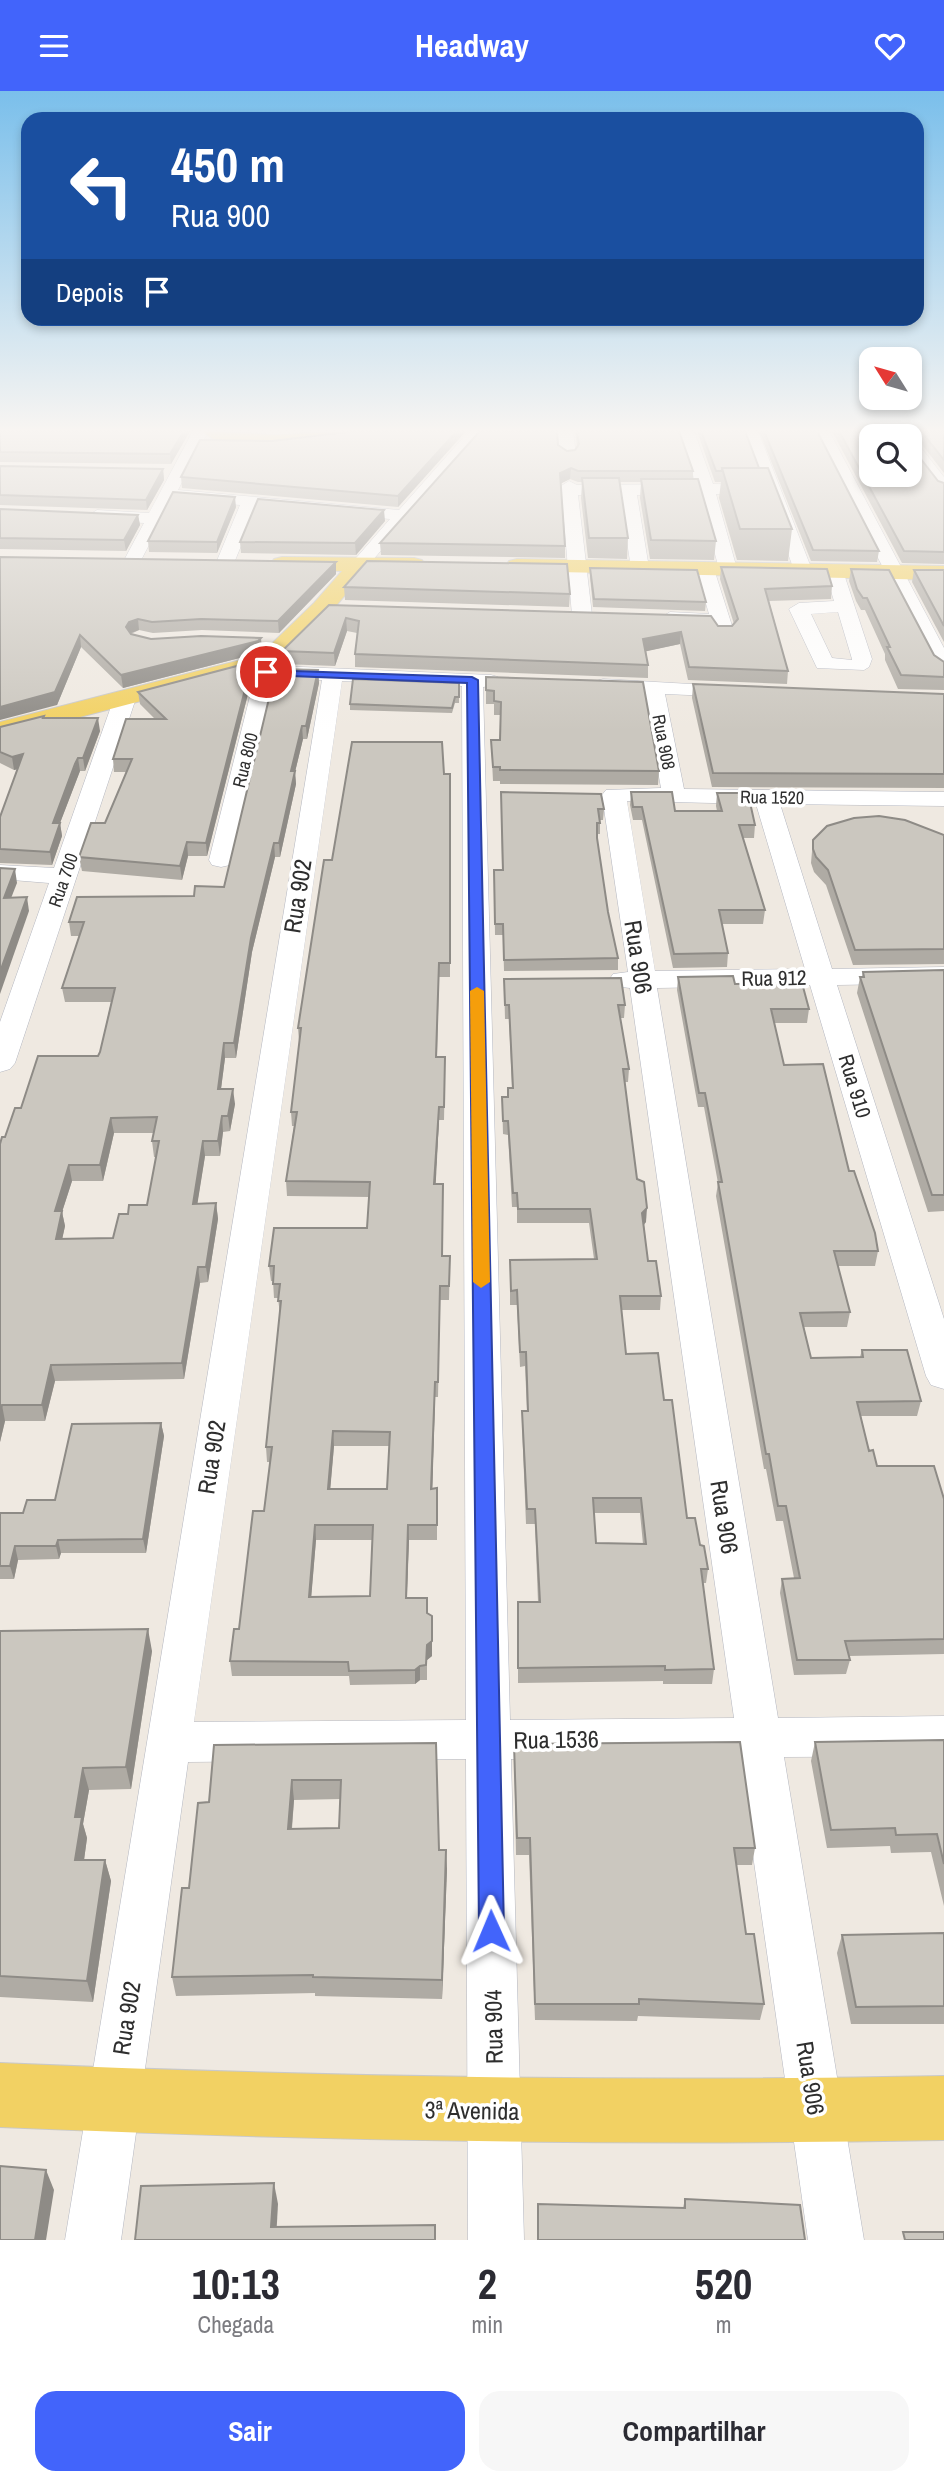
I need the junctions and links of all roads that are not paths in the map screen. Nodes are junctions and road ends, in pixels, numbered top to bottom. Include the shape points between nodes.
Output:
1 (148, 531) edge
2 (238, 531) edge
3 (388, 531) edge
4 (574, 531) edge
5 (634, 531) edge
6 (718, 531) edge
7 (788, 531) edge
8 (873, 531) edge
9 (105, 561) edge
10 (132, 562) junction
11 (159, 562) edge
12 (199, 563) edge
13 (225, 563) junction
14 (359, 565) junction
15 (436, 565) edge
16 (500, 566) edge
17 (579, 567) junction
18 (640, 568) junction
19 (705, 569) junction
20 (728, 569) junction
21 (803, 570) junction
22 (834, 571) junction
23 (894, 572) junction
24 (944, 573) edge
25 (847, 606) dead end
26 (322, 608) junction
27 (350, 608) edge
28 (582, 615) edge
29 (648, 618) edge
30 (267, 658) junction
31 (944, 667) edge
32 (333, 675) junction
33 (472, 680) junction
34 (514, 682) edge
35 (583, 685) edge
36 (653, 687) junction
37 (760, 692) edge
38 (125, 698) junction
39 (0, 730) edge
40 (601, 795) joint
41 (674, 796) junction
42 (766, 797) junction
43 (944, 799) edge
44 (221, 860) dead end
45 (0, 872) edge
46 (64, 876) junction
47 (944, 975) edge
48 (821, 977) junction
49 (642, 979) junction
50 (603, 980) edge
51 (0, 1063) edge
52 (944, 1376) edge
53 (944, 1735) edge
54 (758, 1737) junction
55 (488, 1739) junction
56 (168, 1742) junction
57 (0, 2095) edge
58 (113, 2100) junction
59 (944, 2108) edge
60 (816, 2111) junction
61 (494, 2112) junction
62 (93, 2240) edge
63 (496, 2240) edge
64 (836, 2240) edge

1 - 10 street
2 - 13 street
3 - 14 street
4 - 17 street
5 - 18 street
6 - 20 street
7 - 21 street
8 - 23 street
9 - 10 main road
10 - 11 main road
12 - 13 main road
13 - 14 main road
14 - 15 main road
14 - 26 main road
16 - 17 main road
17 - 18 main road
17 - 28 street
18 - 19 main road
19 - 20 main road
19 - 29 street via 722,626
20 - 21 main road
21 - 22 main road
22 - 23 main road
22 - 25 street
23 - 24 main road
23 - 31 street
26 - 27 street
26 - 30 main road via 290,642
30 - 32 street
30 - 38 main road
30 - 44 street, Rua 800
32 - 33 street
32 - 56 street, Rua 902
33 - 34 street
33 - 55 street, Rua 904 via 485,793
35 - 36 street
36 - 37 street
36 - 41 street, Rua 908
38 - 39 main road
38 - 46 street, Rua 700
40 - 41 street, Rua 1520
40 - 49 street, Rua 906
41 - 42 street, Rua 1520
42 - 43 street, Rua 1520
42 - 48 street, Rua 910
45 - 46 street
46 - 51 street, Rua 700
47 - 48 street, Rua 912
48 - 49 street, Rua 912
48 - 52 street, Rua 910
49 - 50 street, Rua 912
49 - 54 street, Rua 906
53 - 54 street, Rua 1536
54 - 55 street, Rua 1536
54 - 60 street, Rua 906
55 - 56 street, Rua 1536
55 - 61 street, Rua 904
56 - 58 street, Rua 902
57 - 58 main road, 3ª Avenida
58 - 61 main road, 3ª Avenida
58 - 62 street, Rua 902
59 - 60 main road, 3ª Avenida
60 - 61 main road, 3ª Avenida
60 - 64 street, Rua 906
61 - 63 street, Rua 904

